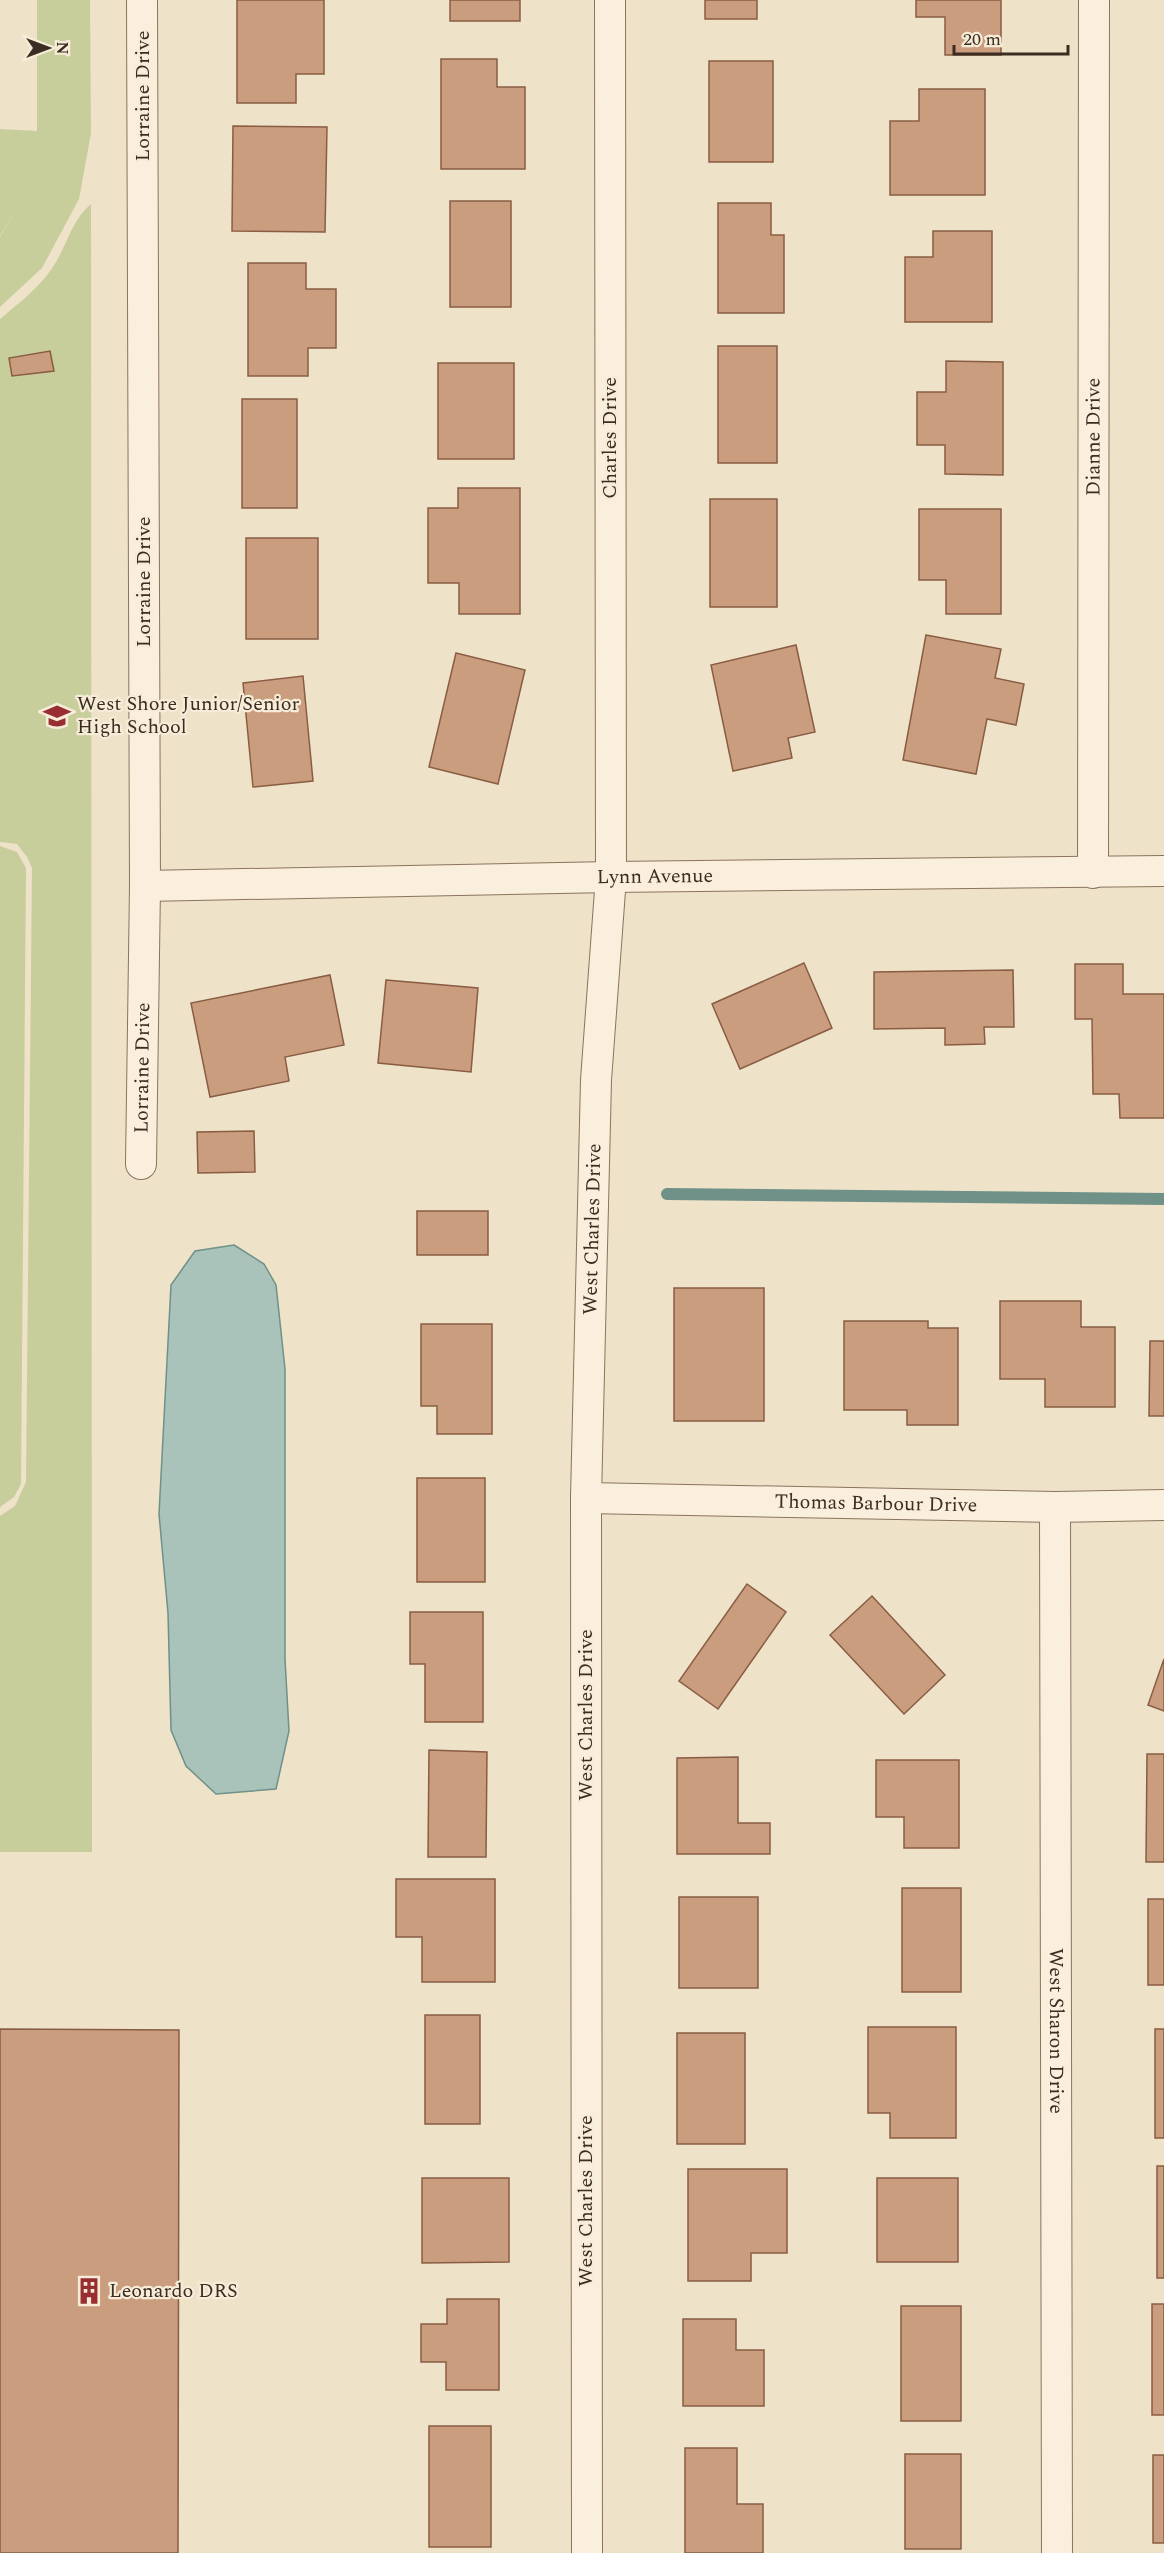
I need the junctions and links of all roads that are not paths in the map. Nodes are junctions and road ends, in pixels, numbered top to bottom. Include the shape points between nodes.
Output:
1 (142, 0) edge
2 (610, 0) edge
3 (1094, 0) edge
4 (1164, 871) edge
5 (1093, 873) junction
6 (611, 877) junction
7 (145, 886) junction
8 (141, 1164) dead end
9 (586, 1498) junction
10 (1164, 1505) edge
11 (1055, 1507) junction
12 (587, 2553) edge
13 (1057, 2553) edge

1 - 7 street, Lorraine Drive
2 - 6 street, Charles Drive
3 - 5 street, Dianne Drive
4 - 5 street, Lynn Avenue
5 - 6 street, Lynn Avenue
6 - 7 street, Lynn Avenue
6 - 9 street, West Charles Drive via 596,1080
7 - 8 street, Lorraine Drive
9 - 11 street, Thomas Barbour Drive
9 - 12 street, West Charles Drive
10 - 11 street, Thomas Barbour Drive
11 - 13 street, West Sharon Drive

